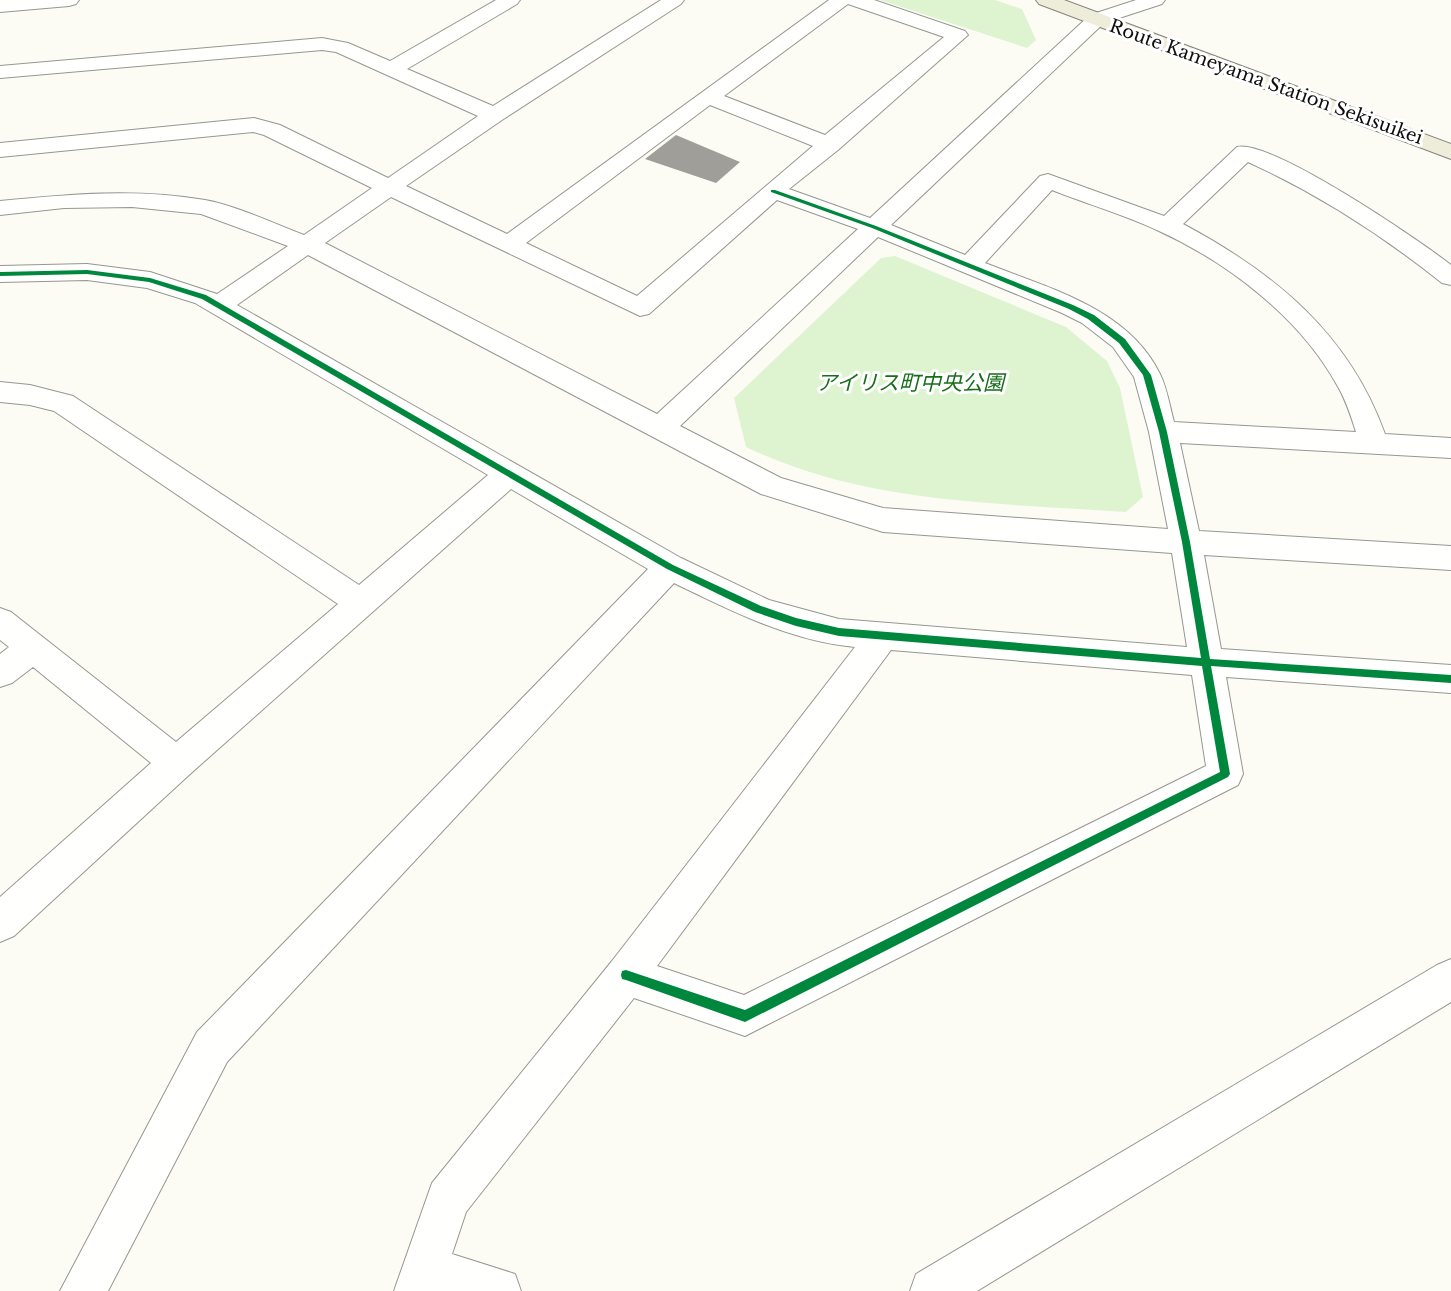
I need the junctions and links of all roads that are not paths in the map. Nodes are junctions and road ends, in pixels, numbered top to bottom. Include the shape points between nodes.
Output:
1 (69, 0) edge
2 (510, 0) edge
3 (674, 0) edge
4 (841, 0) edge
5 (855, 0) edge
6 (1046, 0) edge
7 (1155, 0) edge
8 (467, 4) dead end
9 (0, 6) edge
10 (488, 13) junction
11 (1097, 19) junction
12 (392, 69) junction
13 (0, 72) edge
14 (708, 97) junction
15 (494, 115) junction
16 (830, 145) junction
17 (0, 150) edge
18 (1451, 152) edge
19 (387, 188) junction
20 (772, 192) junction
21 (0, 208) edge
22 (1168, 226) junction
23 (874, 227) junction
24 (307, 244) junction
25 (509, 244) junction
26 (969, 264) junction
27 (0, 274) edge
28 (1451, 277) edge
29 (220, 304) junction
30 (0, 392) edge
31 (659, 429) junction
32 (1163, 432) junction
33 (1374, 443) junction
34 (1451, 448) edge
35 (510, 473) junction
36 (1186, 542) junction
37 (1451, 558) edge
38 (670, 567) junction
39 (361, 603) junction
40 (0, 621) edge
41 (883, 636) junction
42 (33, 648) junction
43 (1204, 662) junction
44 (0, 673) edge
45 (1451, 679) edge
46 (177, 763) junction
47 (0, 923) edge
48 (626, 975) junction
49 (1451, 979) edge
50 (421, 1280) edge
51 (83, 1291) edge
52 (498, 1291) edge
53 (933, 1291) edge

1 - 9 street
2 - 10 street
3 - 15 street
4 - 14 street
5 - 16 street via 958,35
6 - 11 main road, Route Kameyama Station Sekisuikei
7 - 11 street
8 - 10 street
10 - 12 street
11 - 18 main road, Route Kameyama Station Sekisuikei
11 - 23 street
12 - 13 street via 341,47 322,44
12 - 15 street
14 - 16 street
14 - 25 street
15 - 19 street
16 - 20 street
17 - 19 street via 254,125 272,130
19 - 24 street
19 - 25 street
20 - 23 street
20 - 25 street via 640,308
21 - 24 street via 64,201 132,200 206,207
22 - 26 street via 1048,181
22 - 28 street via 1245,152 1384,226
22 - 33 street via 1255,276 1285,302 1352,387
23 - 26 street
23 - 31 street
24 - 29 street
24 - 31 street
26 - 32 street via 1071,307 1122,341 1147,375
27 - 29 street via 87,272 150,280
29 - 35 street
30 - 39 street via 63,403
31 - 36 street via 771,486 883,520
32 - 33 street
32 - 36 street
33 - 34 street
35 - 38 street
35 - 39 street
36 - 37 street
36 - 43 street
38 - 41 street via 758,609 839,632
38 - 51 street via 212,1047
39 - 46 street
40 - 42 street
41 - 43 street
41 - 48 street
42 - 44 street
42 - 46 street
43 - 45 street
43 - 48 street via 1225,774 745,1016
46 - 47 street
48 - 50 street via 448,1199
49 - 53 street
50 - 52 street

